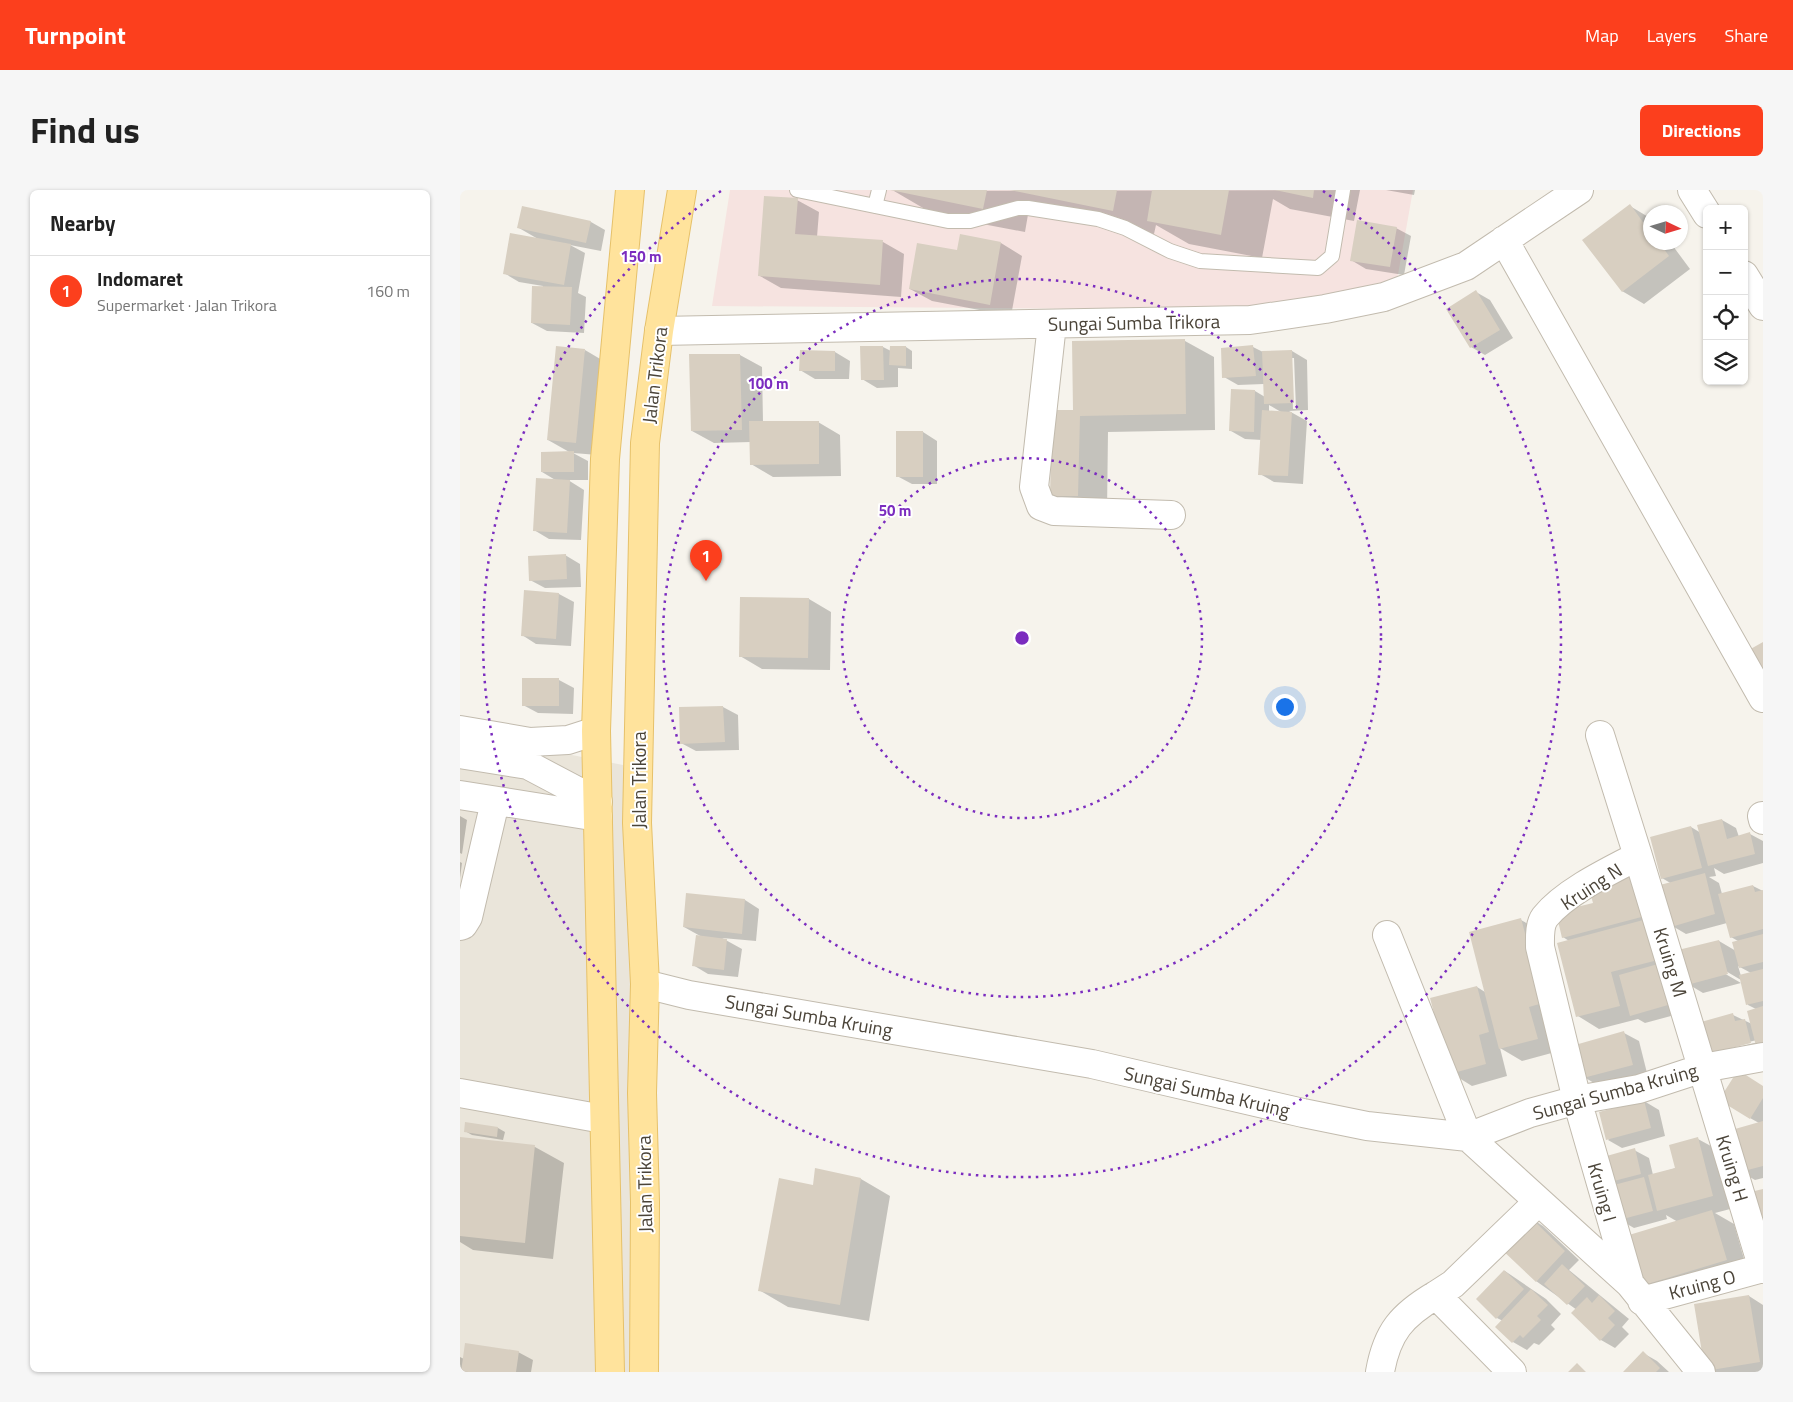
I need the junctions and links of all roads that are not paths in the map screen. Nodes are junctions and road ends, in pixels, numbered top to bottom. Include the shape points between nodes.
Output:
1 (630, 190) edge
2 (682, 190) edge
3 (797, 190) edge
4 (878, 190) edge
5 (1343, 190) edge
6 (1579, 190) edge
7 (1692, 190) edge
8 (833, 194) edge
9 (876, 206) junction
10 (1703, 208) edge
11 (1504, 240) junction
12 (1748, 282) edge
13 (1763, 306) edge
14 (1052, 324) junction
15 (659, 331) junction
16 (1171, 515) dead end
17 (1763, 698) edge
18 (460, 730) edge
19 (596, 731) junction
20 (1600, 735) dead end
21 (460, 754) edge
22 (529, 754) junction
23 (460, 795) edge
24 (495, 802) junction
25 (598, 810) junction
26 (1638, 856) junction
27 (460, 926) edge
28 (1387, 936) dead end
29 (645, 984) junction
30 (1763, 1057) edge
31 (1704, 1068) junction
32 (460, 1093) edge
33 (1577, 1100) junction
34 (604, 1119) junction
35 (1468, 1137) junction
36 (1538, 1202) junction
37 (1763, 1268) edge
38 (1636, 1292) junction
39 (1436, 1295) junction
40 (610, 1372) edge
41 (644, 1372) edge
42 (1380, 1372) edge
43 (1512, 1372) edge
44 (1701, 1372) edge

1 - 19 main road, Jalan Trikora via 606,458
2 - 15 main road, Jalan Trikora
3 - 8 lane
4 - 9 lane
5 - 9 lane via 1332,256 1318,268 1200,261 1098,219 1028,208 970,221 948,221
6 - 11 street, Sungai Sumba Trikora
7 - 10 street
8 - 9 lane
11 - 14 street, Sungai Sumba Trikora via 1466,266 1384,297 1325,309 1250,320
11 - 17 street
12 - 13 street
14 - 15 street, Sungai Sumba Trikora
14 - 16 street via 1034,487 1041,506 1054,511
15 - 29 main road, Jalan Trikora via 645,443 637,752 636,823
18 - 22 street
19 - 22 street
19 - 25 main road, Jalan Trikora
20 - 26 street, Kruing N
21 - 22 street
22 - 25 street
23 - 24 street
24 - 25 street
24 - 27 street via 468,917
25 - 34 main road, Jalan Trikora
26 - 31 street, Kruing M
26 - 33 street, Kruing N via 1575,891 1544,918 1540,931 1540,947
28 - 35 street
29 - 35 street, Sungai Sumba Kruing via 689,996 1092,1064 1367,1126
29 - 41 main road, Jalan Trikora via 642,1092
30 - 31 street, Sungai Sumba Kruing
31 - 33 street, Sungai Sumba Kruing via 1639,1089
31 - 37 street, Kruing H
32 - 34 street
33 - 35 street, Sungai Sumba Kruing via 1530,1113
33 - 38 street, Kruing I
34 - 40 main road, Jalan Trikora
35 - 36 street
36 - 38 street
36 - 39 street via 1453,1284
37 - 38 street, Kruing O
38 - 44 street
39 - 42 street via 1403,1318 1393,1331 1384,1351
39 - 43 street

